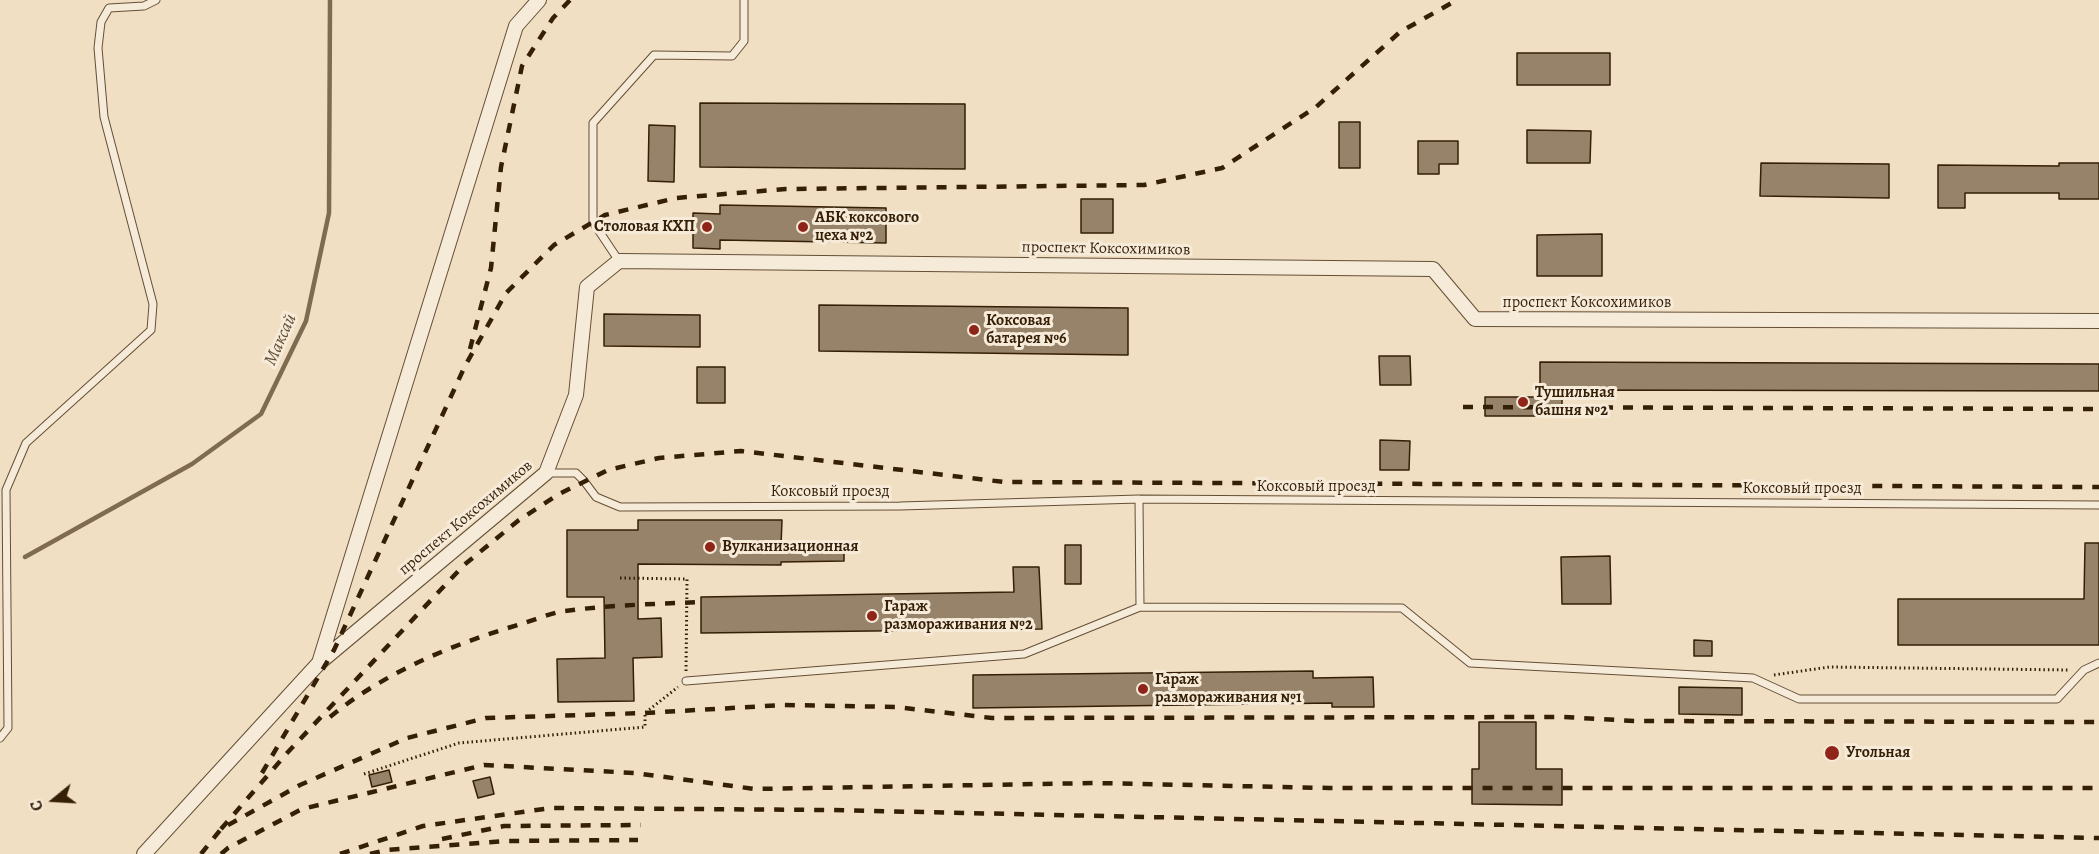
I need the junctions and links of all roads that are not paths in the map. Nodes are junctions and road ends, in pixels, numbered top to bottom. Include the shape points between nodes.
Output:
1 (156, 0) edge
2 (539, 0) edge
3 (744, 0) edge
4 (619, 261) junction
5 (2099, 321) edge
6 (546, 473) junction
7 (1139, 499) junction
8 (2099, 505) edge
9 (1140, 607) junction
10 (319, 663) junction
11 (2099, 663) edge
12 (686, 681) road end
13 (0, 738) edge
14 (144, 854) edge

1 - 13 lane via 144,6 109,8 101,22 98,48 104,117 153,304 151,330 26,443 6,490 8,728
2 - 10 street via 516,26
3 - 4 lane via 744,41 732,56 654,55 593,123 592,222
4 - 5 street, проспект Коксохимиков via 1433,269 1475,319
4 - 6 street, проспект Коксохимиков via 587,287 576,395
6 - 7 lane, Коксовый проезд via 576,473 596,497 620,507 900,506
6 - 10 street, проспект Коксохимиков
7 - 8 lane, Коксовый проезд
7 - 9 lane
9 - 11 lane via 1402,608 1470,663 1754,678 1799,699 2057,699 2084,670
9 - 12 lane via 1024,654
10 - 14 street, проспект Коксохимиков

